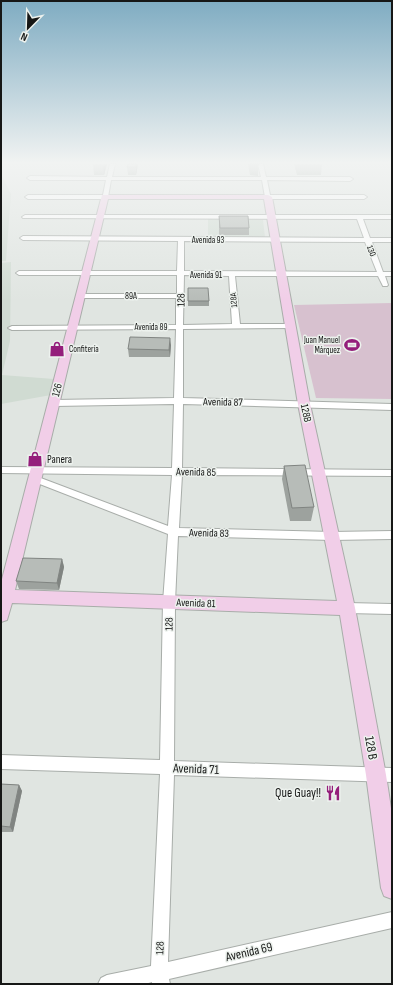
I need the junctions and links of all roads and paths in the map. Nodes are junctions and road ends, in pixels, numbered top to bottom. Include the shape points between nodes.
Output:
1 (102, 210) edge
2 (270, 210) edge
3 (25, 217) dead end
4 (359, 217) junction
5 (392, 217) edge
6 (100, 218) junction
7 (271, 218) junction
8 (23, 238) dead end
9 (95, 239) junction
10 (181, 240) junction
11 (275, 240) junction
12 (367, 240) junction
13 (392, 240) edge
14 (19, 273) dead end
15 (86, 274) junction
16 (380, 274) junction
17 (392, 274) edge
18 (181, 275) junction
19 (232, 275) junction
20 (282, 275) junction
21 (385, 285) dead end
22 (81, 296) junction
23 (181, 296) junction
24 (236, 326) junction
25 (290, 326) junction
26 (181, 327) junction
27 (12, 328) dead end
28 (73, 328) junction
29 (178, 401) junction
30 (54, 403) junction
31 (304, 404) junction
32 (392, 408) edge
33 (1, 470) edge
34 (177, 471) junction
35 (319, 473) junction
36 (392, 473) edge
37 (36, 476) junction
38 (173, 532) junction
39 (392, 535) edge
40 (332, 536) junction
41 (3, 597) edge
42 (170, 602) junction
43 (347, 608) junction
44 (392, 609) edge
45 (1, 615) edge
46 (1, 762) edge
47 (167, 768) junction
48 (384, 775) edge
49 (392, 888) edge
50 (392, 920) edge
51 (160, 978) edge
52 (106, 984) edge

1 - 6 street, 126
2 - 7 street
3 - 6 street
4 - 5 street
4 - 7 street
4 - 12 street, 130
6 - 7 street
6 - 9 street, 126
7 - 11 street, 128B
8 - 9 street, Avenida 93
9 - 10 street, Avenida 93
9 - 15 street, 126
10 - 11 street, Avenida 93
10 - 18 street, 128
11 - 12 street, Avenida 93
11 - 20 street, 128B
12 - 13 street, Avenida 93
12 - 16 street, 130
14 - 15 street, Avenida 91
15 - 18 street, Avenida 91
15 - 22 street, 126
16 - 17 street, Avenida 91
16 - 20 street, Avenida 91
16 - 21 street, 130
18 - 19 street, Avenida 91
18 - 23 street, 128
19 - 20 street, Avenida 91
19 - 24 street, 128A
20 - 25 street, 128B
22 - 23 street, 89A
22 - 28 street, 126
23 - 26 street, 128
24 - 25 street, Avenida 89
24 - 26 street, Avenida 89
25 - 31 street, 128B
26 - 28 street, Avenida 89
26 - 29 street, 128
27 - 28 street, Avenida 89
28 - 30 street, 126
29 - 30 street, Avenida 87
29 - 31 street, Avenida 87
29 - 34 street, 128
30 - 37 street, 126
31 - 32 street, Avenida 87
31 - 35 street, 128B
33 - 37 street, Avenida 85
34 - 35 street, Avenida 85
34 - 37 street, Avenida 85
34 - 38 street, 128
35 - 36 street, Avenida 85
35 - 40 street, 128B
37 - 38 street, Avenida 83
37 - 41 street, 126
38 - 40 street, Avenida 83
38 - 42 street, 128
39 - 40 street, Avenida 83
40 - 43 street, 128B
41 - 42 street, Avenida 81
41 - 45 street, 126
42 - 43 street, Avenida 81
42 - 47 street, 128
43 - 44 street, Avenida 81
43 - 48 street, 128 B
46 - 47 street, Avenida 71
47 - 48 street, Avenida 71
47 - 51 street, 128
48 - 49 street, 128 B
50 - 51 street, Avenida 69
51 - 52 street, Avenida 69

